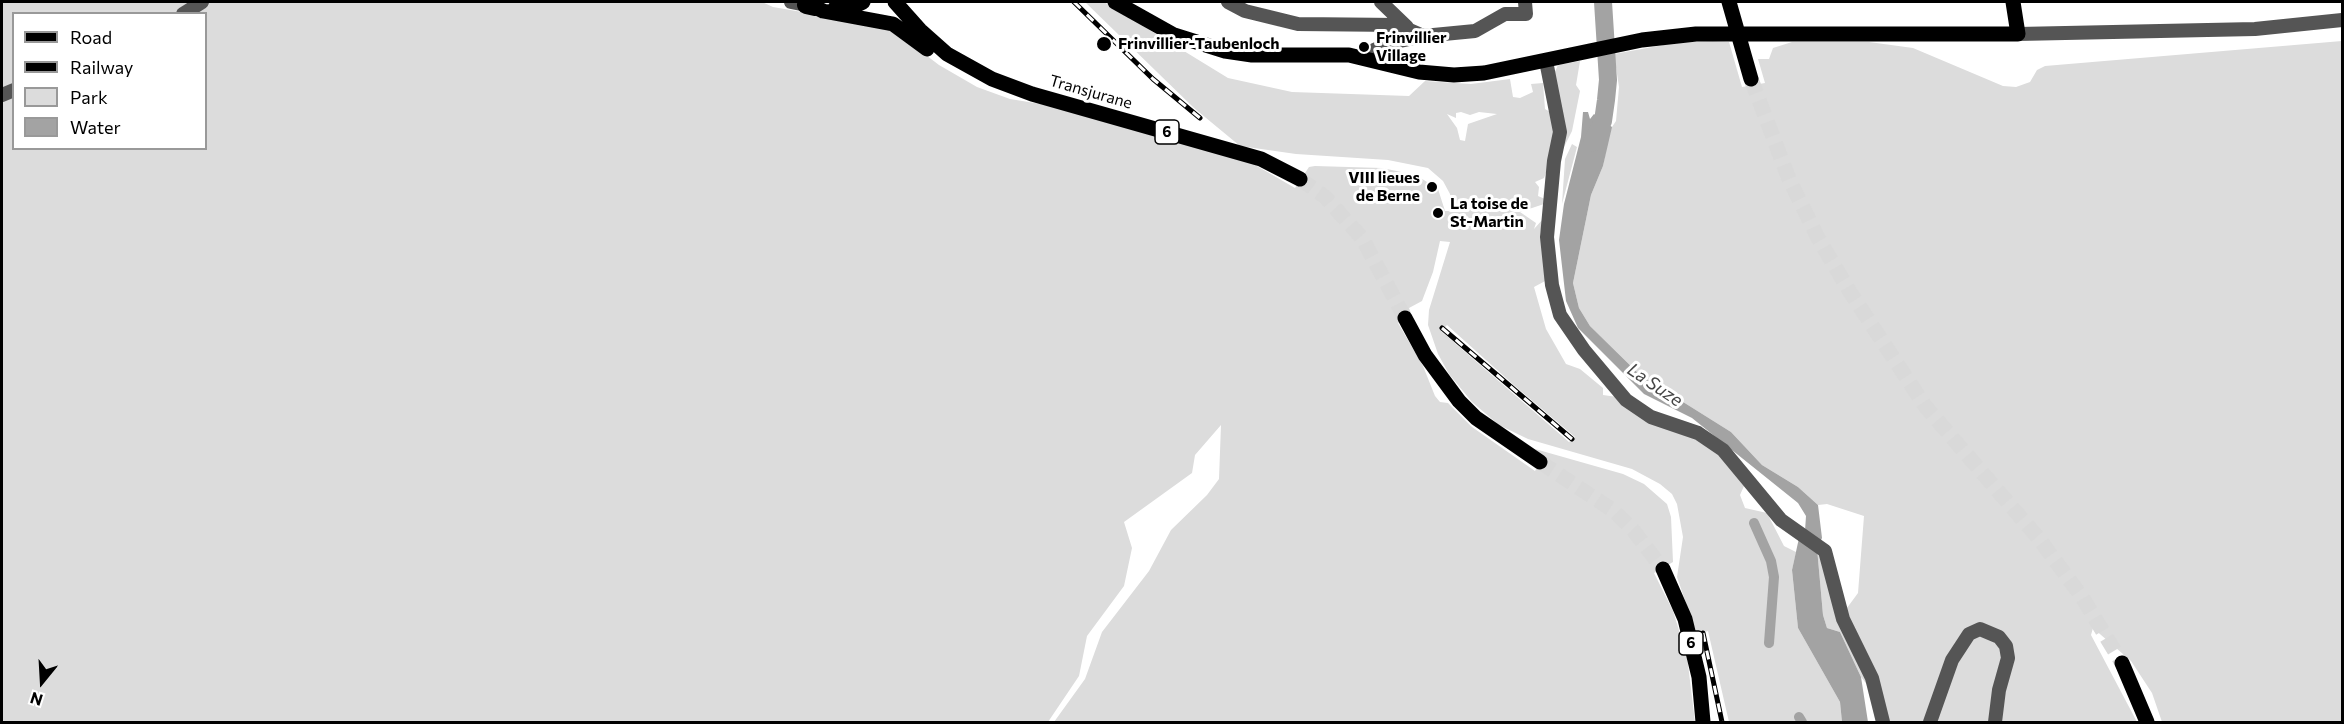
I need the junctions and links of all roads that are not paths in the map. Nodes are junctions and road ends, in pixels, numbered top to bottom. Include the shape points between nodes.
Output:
1 (202, 2) edge
2 (863, 2) edge
3 (895, 2) edge
4 (1115, 2) edge
5 (1228, 2) edge
6 (1381, 2) edge
7 (1729, 2) edge
8 (2013, 2) edge
9 (805, 4) edge
10 (1526, 8) edge
11 (186, 12) edge
12 (2343, 20) edge
13 (1407, 27) junction
14 (2018, 34) junction
15 (1424, 36) junction
16 (1368, 58) junction
17 (1550, 60) junction
18 (972, 70) junction
19 (1750, 76) tunnel mouth
20 (1300, 179) tunnel mouth
21 (1406, 318) tunnel mouth
22 (1540, 462) tunnel mouth
23 (1662, 569) tunnel mouth
24 (2122, 663) tunnel mouth
25 (1703, 723) edge
26 (1883, 723) edge
27 (1930, 723) edge
28 (1995, 723) edge
29 (2148, 723) edge

1 - 11 street
2 - 9 main road via 849,9
3 - 18 main road, Transjurane / 6 via 932,42
4 - 16 main road via 1174,35 1225,51
5 - 13 street via 1254,14 1305,26
6 - 13 street
7 - 19 main road
8 - 14 main road
9 - 18 main road via 833,14 893,24 944,62
10 - 15 street via 1505,14 1475,31
12 - 14 street via 2255,29
13 - 15 street
14 - 17 main road via 1696,34 1640,40
15 - 16 street via 1383,45
16 - 17 main road via 1419,72 1454,75
17 - 26 street via 1560,132 1547,237 1560,315 1626,400 1651,417 1698,433 1724,450 1775,513 1820,545 1830,566 1843,619 1872,678
18 - 20 main road, Transjurane / 6 via 1032,94 1261,159
21 - 22 main road via 1425,355 1459,401 1476,418
23 - 25 main road, 6 via 1685,619 1699,677
24 - 29 main road
27 - 28 street via 1952,660 1969,634 1980,629 2000,637 2008,658

